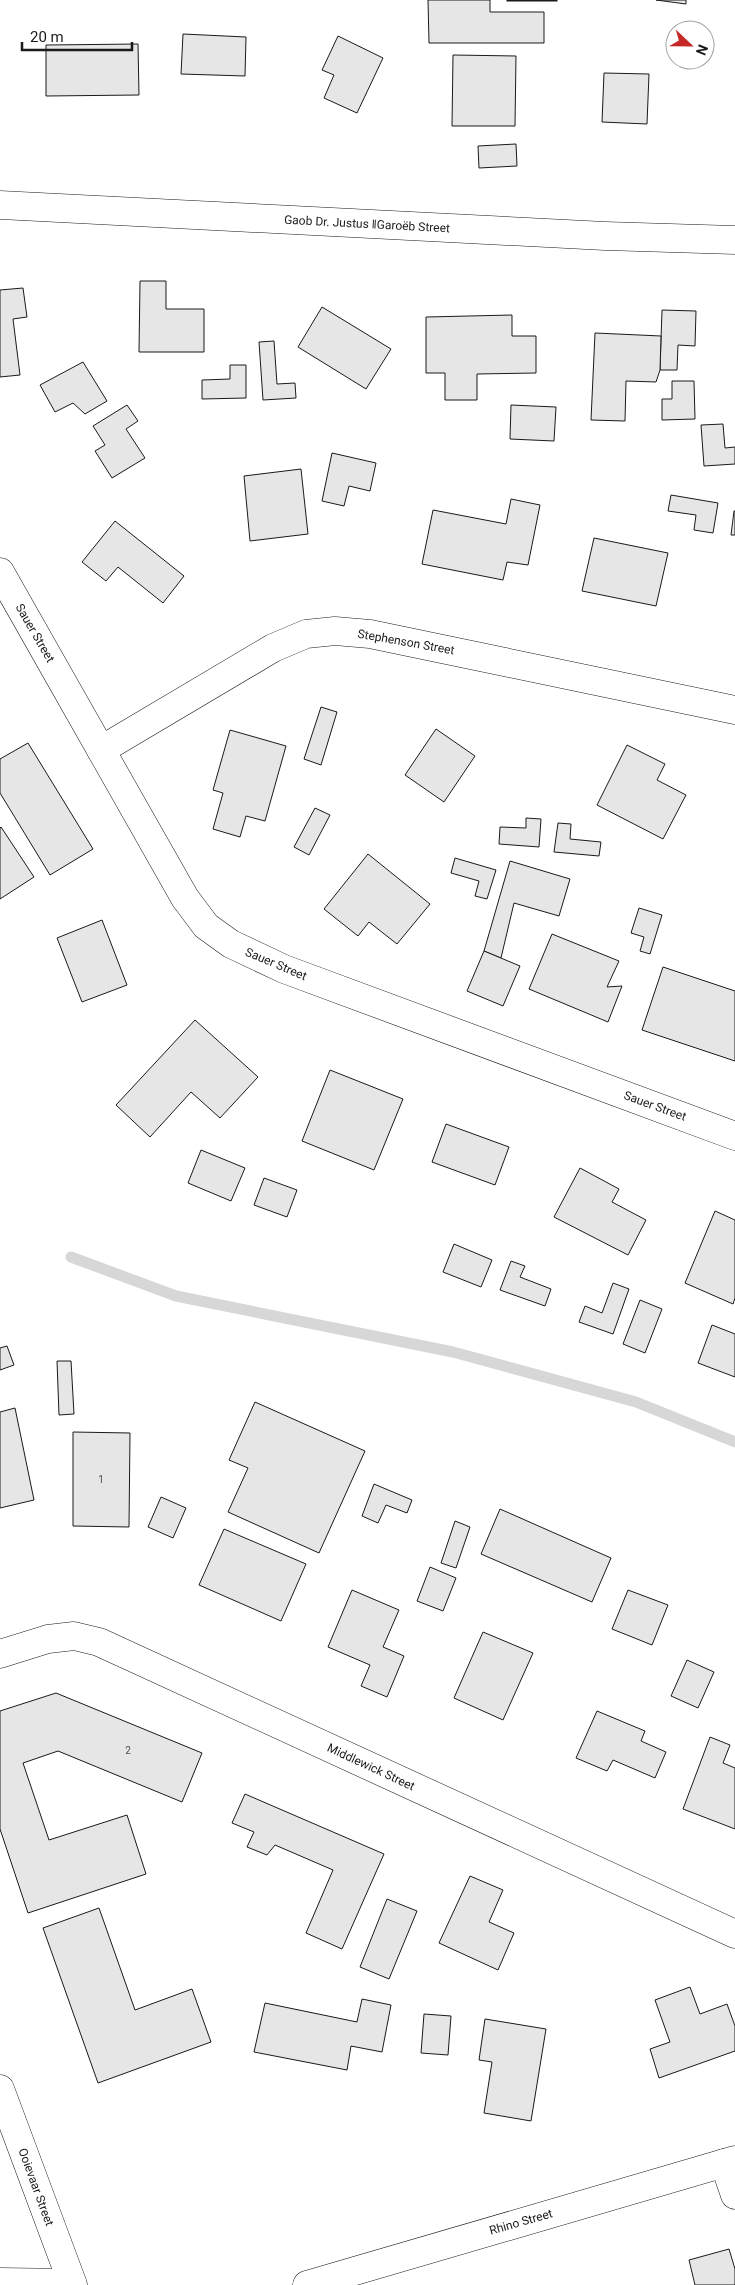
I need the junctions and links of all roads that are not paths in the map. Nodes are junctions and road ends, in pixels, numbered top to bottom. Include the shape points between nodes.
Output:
1 (0, 205) edge
2 (735, 240) edge
3 (0, 572) edge
4 (735, 710) edge
5 (101, 750) junction
6 (735, 1136) edge
7 (0, 1654) edge
8 (735, 1934) edge
9 (0, 2090) edge
10 (729, 2161) edge
11 (735, 2194) edge
12 (0, 2282) edge
13 (72, 2284) edge
14 (307, 2285) edge

1 - 2 street, Gaob Dr. Justus ǁGaroëb Street
3 - 5 street, Sauer Street
4 - 5 street, Stephenson Street via 370,634 335,631 306,634 273,648
5 - 6 street, Sauer Street via 185,898 206,926 231,944 284,969
7 - 8 street, Middlewick Street via 48,1639 74,1636 99,1642
9 - 13 street, Ooievaar Street
10 - 11 street
10 - 14 street, Rhino Street
12 - 13 street

